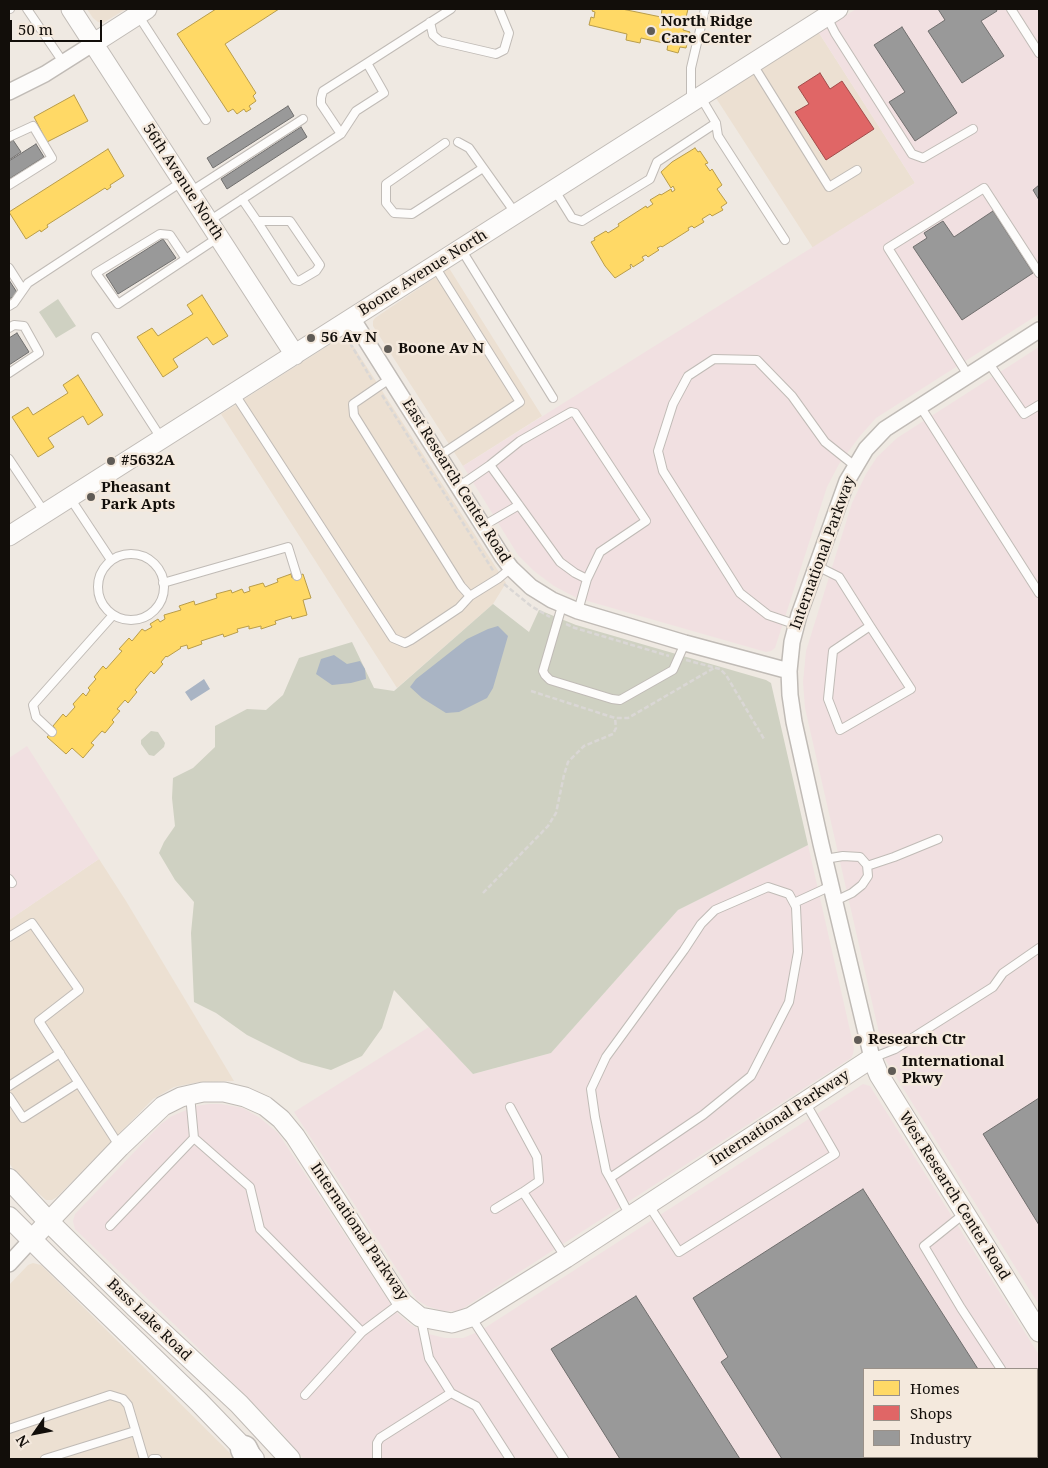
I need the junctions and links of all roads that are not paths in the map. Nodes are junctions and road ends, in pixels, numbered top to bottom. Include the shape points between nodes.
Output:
1 (27, 9) edge
2 (71, 9) edge
3 (451, 9) edge
4 (499, 9) edge
5 (705, 9) edge
6 (1010, 9) edge
7 (829, 11) edge
8 (142, 12) edge
9 (430, 22) junction
10 (94, 43) junction
11 (1039, 53) edge
12 (63, 62) junction
13 (367, 63) junction
14 (752, 63) junction
15 (9, 92) edge
16 (696, 99) junction
17 (303, 119) dead end
18 (206, 120) dead end
19 (716, 123) junction
20 (973, 129) dead end
21 (341, 134) junction
22 (9, 138) edge
23 (458, 142) dead end
24 (445, 143) dead end
25 (483, 168) junction
26 (857, 170) dead end
27 (9, 185) edge
28 (186, 187) junction
29 (554, 189) junction
30 (242, 199) junction
31 (516, 214) junction
32 (256, 221) junction
33 (214, 229) junction
34 (785, 240) dead end
35 (461, 249) junction
36 (186, 259) junction
37 (435, 265) junction
38 (9, 268) edge
39 (1039, 273) edge
40 (23, 290) junction
41 (9, 306) edge
42 (352, 318) junction
43 (9, 328) edge
44 (1039, 330) edge
45 (96, 338) dead end
46 (295, 355) junction
47 (988, 362) junction
48 (9, 372) edge
49 (968, 375) junction
50 (390, 378) junction
51 (234, 393) junction
52 (553, 398) dead end
53 (1039, 405) edge
54 (920, 406) junction
55 (162, 440) junction
56 (439, 456) junction
57 (9, 458) edge
58 (490, 465) junction
59 (855, 466) junction
60 (458, 487) junction
61 (70, 498) junction
62 (518, 505) junction
63 (45, 514) junction
64 (483, 526) junction
65 (10, 534) edge
66 (111, 560) junction
67 (817, 566) junction
68 (511, 568) junction
69 (297, 576) dead end
70 (587, 579) junction
71 (163, 583) junction
72 (1039, 593) edge
73 (470, 596) junction
74 (562, 606) junction
75 (578, 612) junction
76 (113, 615) junction
77 (797, 625) junction
78 (870, 626) junction
79 (685, 643) junction
80 (789, 671) junction
81 (52, 732) dead end
82 (938, 839) dead end
83 (825, 859) junction
84 (867, 866) junction
85 (833, 894) junction
86 (794, 903) junction
87 (9, 937) edge
88 (1039, 948) edge
89 (60, 1054) junction
90 (872, 1058) junction
91 (78, 1083) junction
92 (9, 1086) edge
93 (190, 1095) junction
94 (9, 1096) edge
95 (805, 1102) junction
96 (510, 1107) dead end
97 (194, 1138) junction
98 (120, 1148) junction
99 (610, 1178) junction
100 (9, 1179) edge
101 (523, 1192) junction
102 (648, 1204) junction
103 (495, 1209) dead end
104 (966, 1213) junction
105 (630, 1216) junction
106 (9, 1217) edge
107 (49, 1222) junction
108 (110, 1226) dead end
109 (31, 1240) junction
110 (566, 1258) junction
111 (9, 1264) edge
112 (402, 1302) junction
113 (420, 1317) junction
114 (471, 1317) junction
115 (362, 1332) junction
116 (1039, 1332) edge
117 (1000, 1368) edge
118 (451, 1393) junction
119 (305, 1395) dead end
120 (9, 1429) edge
121 (135, 1430) junction
122 (249, 1456) edge
123 (45, 1459) edge
124 (144, 1459) edge
125 (153, 1459) edge
126 (157, 1459) edge
127 (290, 1459) edge
128 (377, 1459) edge
129 (510, 1459) edge
130 (564, 1459) edge

1 - 12 lane
2 - 10 street, 56th Avenue North
3 - 9 lane
4 - 9 lane via 509,33 504,50 496,54 440,41 433,35
5 - 16 lane via 691,68
6 - 11 lane
7 - 14 street, Boone Avenue North
7 - 20 lane via 836,32 912,154 923,158
8 - 10 street
8 - 18 lane
9 - 13 lane
10 - 12 street
10 - 28 street, 56th Avenue North
12 - 15 street
13 - 21 lane via 384,92 356,111
13 - 21 lane via 323,92 321,104
14 - 16 street, Boone Avenue North
14 - 26 lane via 829,187
16 - 19 lane
16 - 29 street, Boone Avenue North
17 - 28 lane
19 - 29 lane via 657,162 650,179 582,221 572,218
19 - 34 lane via 718,136
21 - 30 lane
22 - 27 lane via 33,126 52,158
23 - 25 lane via 469,148
24 - 25 lane via 386,184 386,203 394,213 412,214
25 - 31 lane
28 - 33 street, 56th Avenue North
28 - 40 lane via 28,283
29 - 31 street, Boone Avenue North
30 - 32 lane
30 - 33 lane
31 - 35 street, Boone Avenue North
32 - 32 lane via 295,280 299,282 316,271 320,265 290,221
33 - 36 lane
33 - 46 street, 56th Avenue North
35 - 37 street, Boone Avenue North
35 - 52 lane
36 - 36 lane via 118,304 96,273 160,234 170,234
37 - 42 street, Boone Avenue North
37 - 56 lane via 520,402
38 - 40 lane
39 - 49 lane via 984,188 888,248
40 - 41 lane
42 - 46 street, Boone Avenue North
42 - 50 street, East Research Center Road
43 - 48 lane via 24,326 40,353
44 - 47 street, International Parkway
45 - 55 lane
46 - 51 street, Boone Avenue North
47 - 49 street, International Parkway
47 - 53 lane via 1024,414
49 - 54 street, International Parkway
50 - 56 street, East Research Center Road
50 - 73 lane via 353,404 354,415
51 - 55 street, Boone Avenue North
51 - 73 lane via 393,638 405,642 411,640 459,608
54 - 59 street, International Parkway via 885,429
54 - 72 lane
55 - 61 street, Boone Avenue North
56 - 60 street, East Research Center Road
57 - 63 lane
58 - 60 lane
58 - 62 lane
58 - 70 lane via 520,441 571,412 575,413 646,521 600,552
59 - 67 street, International Parkway
59 - 77 lane via 825,442 792,396 756,360 714,359 688,376 673,404 658,450 663,471 740,593 768,616
60 - 64 street, East Research Center Road
61 - 63 street, Boone Avenue North
61 - 66 lane
62 - 64 lane
62 - 70 lane via 560,562
63 - 65 street, Boone Avenue North
64 - 68 street, East Research Center Road
66 - 71 lane via 121,555 142,556 159,570
66 - 76 lane via 99,578 98,589 100,600
67 - 77 street, International Parkway
67 - 78 lane via 839,577
68 - 73 lane
68 - 74 street, East Research Center Road via 541,594
69 - 71 lane via 288,547
70 - 75 lane
71 - 76 lane via 161,600 146,616 125,620
74 - 75 street, East Research Center Road
74 - 79 lane via 543,671 545,675 550,680 612,699 620,700 668,674
75 - 79 street, East Research Center Road
76 - 81 lane via 34,705 36,716
77 - 80 street, International Parkway
78 - 78 lane via 911,689 840,730 828,699 833,651
79 - 80 street, East Research Center Road
80 - 83 street, International Parkway via 794,722
82 - 84 lane
83 - 84 lane via 860,856
83 - 85 street, International Parkway
84 - 85 lane via 868,876 862,885 852,893
85 - 86 lane
85 - 90 street, International Parkway
86 - 99 lane via 798,952 789,1002 752,1076 703,1115
86 - 99 lane via 790,894 768,887 715,910 700,924 606,1057 591,1089
87 - 89 lane via 32,922 79,990 39,1021
88 - 90 lane via 1003,973 993,987 895,1049
89 - 91 lane
89 - 92 lane
90 - 95 street, International Parkway
90 - 104 street, West Research Center Road via 879,1075
91 - 94 lane via 23,1118
91 - 98 lane
93 - 97 lane
93 - 98 street, International Parkway via 163,1106
93 - 112 street, International Parkway via 224,1092 245,1097 282,1119
95 - 102 street, International Parkway
95 - 102 lane via 835,1154 679,1252
96 - 101 lane via 537,1157 538,1181
97 - 108 lane
97 - 115 lane via 250,1187 260,1230
98 - 107 street, International Parkway
99 - 105 lane
100 - 107 main road, Bass Lake Road
101 - 103 lane
101 - 110 lane
102 - 105 street, International Parkway
104 - 116 street, West Research Center Road
104 - 117 lane via 924,1246
105 - 110 street, International Parkway
106 - 109 main road, Bass Lake Road
107 - 109 street, International Parkway
107 - 127 main road, Bass Lake Road via 239,1404
109 - 111 street
109 - 122 main road, Bass Lake Road via 199,1402
110 - 114 street, International Parkway
112 - 113 street, International Parkway
112 - 115 lane
113 - 114 street, International Parkway via 452,1323
113 - 118 lane via 429,1358
114 - 130 lane
115 - 119 lane
118 - 128 lane via 380,1438
118 - 129 lane via 476,1406
120 - 121 lane via 110,1395 123,1399 128,1405
121 - 123 lane
121 - 124 lane
125 - 126 lane

